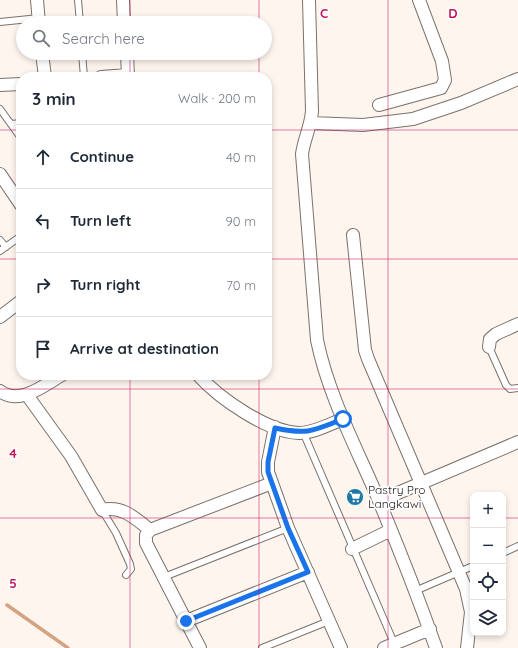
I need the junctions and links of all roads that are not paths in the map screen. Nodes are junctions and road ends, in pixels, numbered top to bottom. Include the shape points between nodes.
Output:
1 (37, 0) edge
2 (78, 0) edge
3 (123, 0) edge
4 (309, 0) edge
5 (419, 0) edge
6 (39, 16) edge
7 (79, 16) edge
8 (124, 16) edge
9 (0, 22) edge
10 (16, 22) edge
11 (43, 60) edge
12 (83, 60) edge
13 (127, 60) edge
14 (44, 72) edge
15 (84, 72) edge
16 (128, 72) edge
17 (518, 79) edge
18 (16, 84) edge
19 (0, 85) edge
20 (379, 105) dead end
21 (0, 109) edge
22 (311, 123) junction
23 (11, 124) junction
24 (16, 124) edge
25 (16, 131) edge
26 (0, 174) edge
27 (16, 198) edge
28 (353, 235) dead end
29 (0, 240) edge
30 (16, 240) edge
31 (6, 247) junction
32 (0, 251) edge
33 (16, 305) edge
34 (0, 317) edge
35 (518, 324) edge
36 (490, 347) joint
37 (53, 380) edge
38 (203, 380) edge
39 (518, 388) edge
40 (0, 391) edge
41 (26, 395) junction
42 (343, 419) junction
43 (275, 428) junction
44 (303, 432) junction
45 (518, 442) edge
46 (272, 483) junction
47 (420, 484) junction
48 (379, 501) junction
49 (102, 510) junction
50 (288, 528) junction
51 (150, 530) junction
52 (391, 530) junction
53 (518, 546) edge
54 (352, 549) junction
55 (506, 552) edge
56 (470, 567) edge
57 (308, 572) junction
58 (459, 572) junction
59 (126, 575) dead end
60 (164, 577) junction
61 (415, 591) junction
62 (186, 621) junction
63 (329, 621) junction
64 (430, 629) junction
65 (389, 646) edge
66 (200, 648) edge
67 (262, 648) edge
68 (341, 648) edge
69 (436, 648) edge
70 (467, 648) edge

1 - 6 street
2 - 7 lane
3 - 8 street
4 - 22 street via 313,82
5 - 20 street via 442,61 445,80 441,88
9 - 10 lane
11 - 14 street
12 - 15 lane
13 - 16 street
17 - 22 street via 461,103 413,119 363,125
18 - 19 street
21 - 23 lane
22 - 42 street via 302,154 318,340 321,359
23 - 24 lane
23 - 25 lane
26 - 27 street
28 - 47 street via 366,350
29 - 31 lane
30 - 31 lane
31 - 32 lane
33 - 34 street
35 - 36 street via 496,334 490,339
36 - 39 lane via 506,385 510,389
37 - 41 street
38 - 43 street via 236,407
40 - 41 street via 6,396
41 - 49 street via 71,456
42 - 44 street
42 - 48 street
43 - 44 street
43 - 46 street via 268,462
44 - 54 lane
45 - 47 street
46 - 50 street
46 - 51 street
47 - 48 street
47 - 58 street
48 - 52 street
49 - 51 street via 113,507 121,510
49 - 59 lane via 130,564 131,569
50 - 57 street
50 - 60 lane
51 - 60 street via 146,535 146,543
52 - 54 street
52 - 61 street
53 - 55 lane
54 - 65 lane
56 - 58 lane
57 - 62 street
57 - 63 street
58 - 61 lane
58 - 70 street via 471,612
60 - 62 street
61 - 64 street
62 - 66 street
63 - 67 lane
63 - 68 street
64 - 65 street
64 - 69 street

